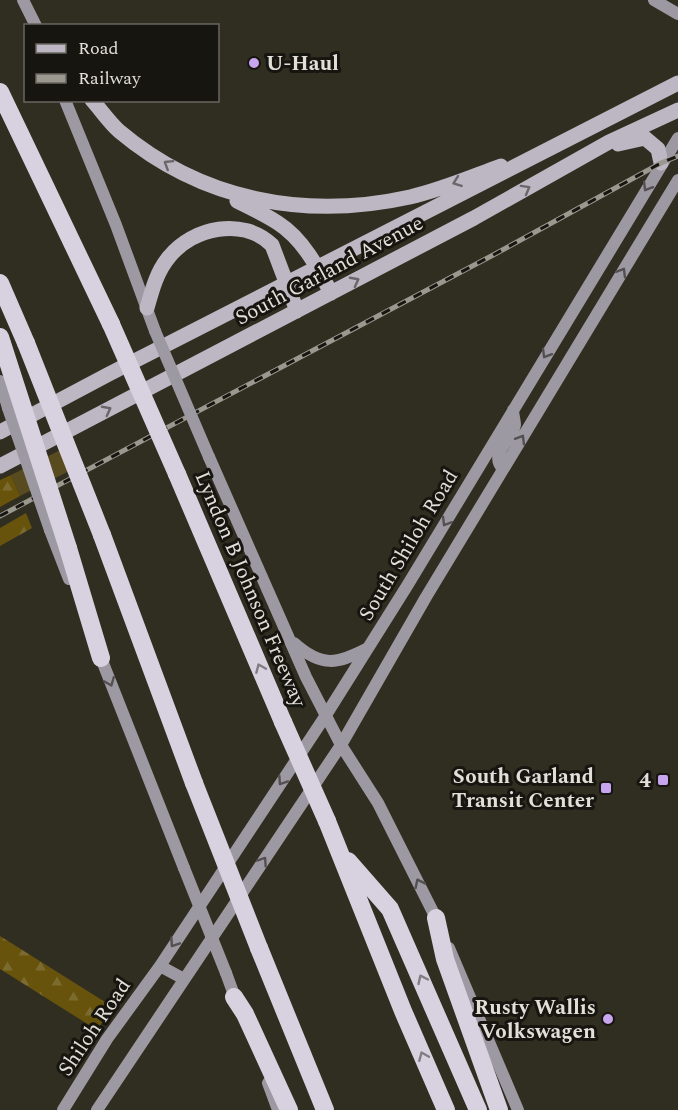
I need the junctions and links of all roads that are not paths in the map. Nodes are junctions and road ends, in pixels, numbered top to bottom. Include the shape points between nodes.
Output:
1 (23, 0) edge
2 (654, 0) edge
3 (678, 14) edge
4 (35, 24) edge
5 (678, 82) edge
6 (0, 92) edge
7 (66, 102) edge
8 (94, 102) edge
9 (678, 111) edge
10 (678, 138) edge
11 (609, 142) junction
12 (551, 147) junction
13 (661, 163) junction
14 (678, 180) edge
15 (203, 183) junction
16 (317, 267) junction
17 (279, 269) junction
18 (0, 283) edge
19 (286, 285) junction
20 (331, 293) junction
21 (256, 299) junction
22 (147, 308) junction
23 (297, 311) junction
24 (0, 336) edge
25 (0, 381) edge
26 (4, 404) edge
27 (513, 410) junction
28 (0, 432) edge
29 (0, 466) edge
30 (503, 469) junction
31 (407, 586) junction
32 (426, 597) junction
33 (290, 639) junction
34 (369, 647) junction
35 (101, 658) junction
36 (326, 715) junction
37 (341, 745) junction
38 (338, 849) junction
39 (436, 918) junction
40 (159, 966) junction
41 (183, 979) junction
42 (234, 997) junction
43 (63, 1110) edge
44 (97, 1110) edge
45 (278, 1110) edge
46 (289, 1110) edge
47 (326, 1110) edge
48 (446, 1110) edge
49 (478, 1110) edge
50 (499, 1110) edge
51 (518, 1110) edge

1 - 4 main road
2 - 3 main road
5 - 12 main road, South Garland Avenue
38 -> 6 highway, Lyndon B Johnson Freeway, bridge via 111,324
7 - 22 main road, Lyndon B Johnson Freeway
15 -> 8 main road via 118,130
9 - 11 main road, South Garland Avenue
10 - 13 main road, South Shiloh Road
11 - 13 main road via 622,144 645,138 658,149
20 -> 11 main road, South Garland Avenue
12 -> 15 main road via 411,197 373,203 324,208 290,205
12 - 16 main road, South Garland Avenue
13 -> 27 main road, South Shiloh Road
30 -> 14 main road, South Shiloh Road
15 - 16 main road via 279,224 299,241
16 - 19 main road, South Garland Avenue
16 - 20 main road
17 - 19 main road
17 - 21 main road
17 - 22 main road via 272,245 259,235 235,228 212,231 190,239 168,258
18 - 47 highway, bridge
19 - 21 main road, South Garland Avenue
19 - 23 main road
20 - 23 main road, South Garland Avenue
21 - 28 main road, South Garland Avenue
22 - 33 main road, Lyndon B Johnson Freeway, bridge
29 -> 23 main road, South Garland Avenue
24 - 35 highway, bridge
25 - 26 main road
26 - 35 main road, bridge
27 - 30 main road via 515,426 498,460
27 -> 31 main road, South Shiloh Road
30 - 32 main road, South Shiloh Road
31 - 32 main road
31 - 34 main road, South Shiloh Road
32 - 37 main road, South Shiloh Road
33 - 34 main road via 306,653 332,661 346,659
33 - 36 main road, Lyndon B Johnson Freeway
34 - 36 main road, South Shiloh Road
35 -> 42 main road, bridge
36 - 37 main road, Lyndon B Johnson Freeway
36 -> 40 main road, South Shiloh Road
39 -> 37 main road, Lyndon B Johnson Freeway via 378,803
41 -> 37 main road, South Shiloh Road
48 -> 38 highway, Lyndon B Johnson Freeway
49 -> 38 highway via 390,909
39 - 50 highway via 445,959
39 - 51 main road, Lyndon B Johnson Freeway
40 - 41 main road
40 - 43 main road, Shiloh Road
41 - 44 main road
42 - 45 main road
42 - 46 highway

